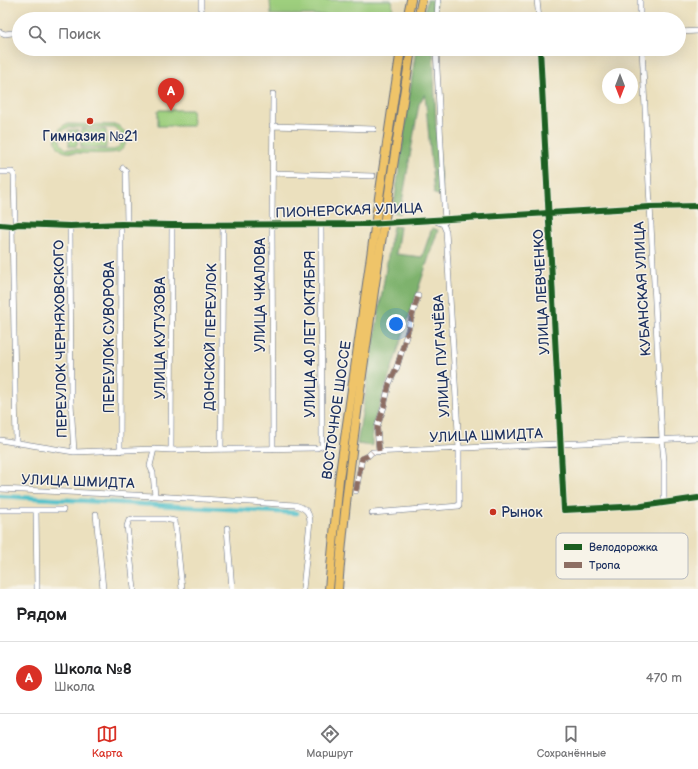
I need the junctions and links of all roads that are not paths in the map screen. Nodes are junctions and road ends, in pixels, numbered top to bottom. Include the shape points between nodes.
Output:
1 (201, 0) edge
2 (411, 0) edge
3 (422, 0) edge
4 (438, 0) edge
5 (537, 0) edge
6 (640, 0) edge
7 (201, 12) edge
8 (408, 12) edge
9 (419, 12) edge
10 (437, 12) edge
11 (538, 12) edge
12 (640, 12) edge
13 (698, 31) edge
14 (0, 32) edge
15 (686, 32) edge
16 (12, 33) edge
17 (400, 56) edge
18 (401, 56) edge
19 (408, 56) edge
20 (409, 56) edge
21 (436, 56) edge
22 (540, 56) edge
23 (642, 56) edge
24 (273, 94) dead end
25 (272, 126) junction
26 (374, 129) dead end
27 (123, 168) dead end
28 (0, 172) edge
29 (273, 173) junction
30 (373, 176) dead end
31 (698, 206) edge
32 (650, 207) junction
33 (548, 213) junction
34 (445, 219) junction
35 (434, 220) junction
36 (124, 224) junction
37 (223, 224) junction
38 (322, 224) junction
39 (0, 225) edge
40 (15, 225) junction
41 (272, 225) junction
42 (70, 226) junction
43 (172, 226) junction
44 (446, 229) junction
45 (418, 296) dead end
46 (698, 438) edge
47 (662, 439) junction
48 (0, 440) edge
49 (16, 442) junction
50 (323, 444) joint
51 (561, 444) junction
52 (459, 448) junction
53 (154, 449) junction
54 (273, 449) junction
55 (171, 450) junction
56 (221, 450) junction
57 (120, 451) junction
58 (379, 451) junction
59 (74, 452) junction
60 (0, 489) edge
61 (356, 491) dead end
62 (155, 496) junction
63 (698, 498) edge
64 (664, 503) junction
65 (0, 510) edge
66 (36, 510) junction
67 (63, 510) dead end
68 (372, 513) dead end
69 (96, 514) dead end
70 (227, 528) dead end
71 (37, 589) edge
72 (104, 589) edge
73 (134, 589) edge
74 (182, 589) edge
75 (232, 589) edge
76 (303, 589) edge
77 (329, 589) edge
78 (338, 589) edge

1 - 7 street
2 - 8 highway
3 - 9 highway
4 - 10 street
5 - 11 street
6 - 12 street
13 - 15 street
14 - 16 street
17 - 77 highway, ВОСТОЧНОЕ ШОССЕ, bridge via 339,480
18 - 19 highway via 402,61 407,61
20 - 78 highway, ВОСТОЧНОЕ ШОССЕ, bridge via 368,334
21 - 34 street, УЛИЦА ПУГАЧЁВА
22 - 33 street, УЛИЦА ЛЕВЧЕНКО
23 - 32 street, КУБАНСКАЯ УЛИЦА
24 - 25 street, УЛИЦА ЧКАЛОВА
25 - 26 street
25 - 29 street, УЛИЦА ЧКАЛОВА
27 - 36 street, ПЕРЕУЛОК СУВОРОВА via 126,171
28 - 40 street via 12,172 14,175
29 - 30 street
29 - 41 street, УЛИЦА ЧКАЛОВА
31 - 32 street, ПИОНЕРСКАЯ УЛИЦА
32 - 33 street, ПИОНЕРСКАЯ УЛИЦА
32 - 47 street, КУБАНСКАЯ УЛИЦА
33 - 34 street, ПИОНЕРСКАЯ УЛИЦА
33 - 51 street, УЛИЦА ЛЕВЧЕНКО
34 - 35 street, ПИОНЕРСКАЯ УЛИЦА
34 - 44 street, УЛИЦА ПУГАЧЁВА
35 - 38 street, ПИОНЕРСКАЯ УЛИЦА
35 - 44 street via 443,224
36 - 42 street, ПИОНЕРСКАЯ УЛИЦА
36 - 43 street, ПИОНЕРСКАЯ УЛИЦА
36 - 57 street, ПЕРЕУЛОК СУВОРОВА
37 - 41 street, ПИОНЕРСКАЯ УЛИЦА
37 - 43 street, ПИОНЕРСКАЯ УЛИЦА
37 - 56 street, ДОНСКОЙ ПЕРЕУЛОК
38 - 41 street, ПИОНЕРСКАЯ УЛИЦА
38 - 50 street, УЛИЦА 40 ЛЕТ ОКТЯБРЯ
39 - 40 street, ПИОНЕРСКАЯ УЛИЦА
40 - 42 street, ПИОНЕРСКАЯ УЛИЦА
40 - 49 street
41 - 54 street, УЛИЦА ЧКАЛОВА
42 - 59 street, ПЕРЕУЛОК ЧЕРНЯХОВСКОГО
43 - 55 street, УЛИЦА КУТУЗОВА
44 - 52 street, УЛИЦА ПУГАЧЁВА
45 - 58 street via 378,424
46 - 47 street, УЛИЦА ШМИДТА
47 - 51 street, УЛИЦА ШМИДТА
47 - 64 street, КУБАНСКАЯ УЛИЦА
48 - 49 street, УЛИЦА ШМИДТА
49 - 59 street, УЛИЦА ШМИДТА
50 - 54 street, УЛИЦА ШМИДТА via 317,448
51 - 52 street, УЛИЦА ШМИДТА
51 - 64 street, УЛИЦА ЛЕВЧЕНКО via 564,510
52 - 58 street, УЛИЦА ШМИДТА
52 - 68 street, УЛИЦА ПУГАЧЁВА via 459,506
53 - 55 street, УЛИЦА ШМИДТА
53 - 57 street, УЛИЦА ШМИДТА
53 - 62 street, УЛИЦА ШМИДТА via 150,466
54 - 56 street, УЛИЦА ШМИДТА
55 - 56 street, УЛИЦА ШМИДТА
57 - 59 street, УЛИЦА ШМИДТА
58 - 61 street, УЛИЦА ШМИДТА via 362,458
60 - 62 street, УЛИЦА ШМИДТА
62 - 76 street, УЛИЦА ШМИДТА via 303,507 307,510 310,521
63 - 64 street
65 - 66 street
66 - 67 street
66 - 71 street
69 - 72 street
70 - 75 street
73 - 74 street via 127,526 132,519 175,521

